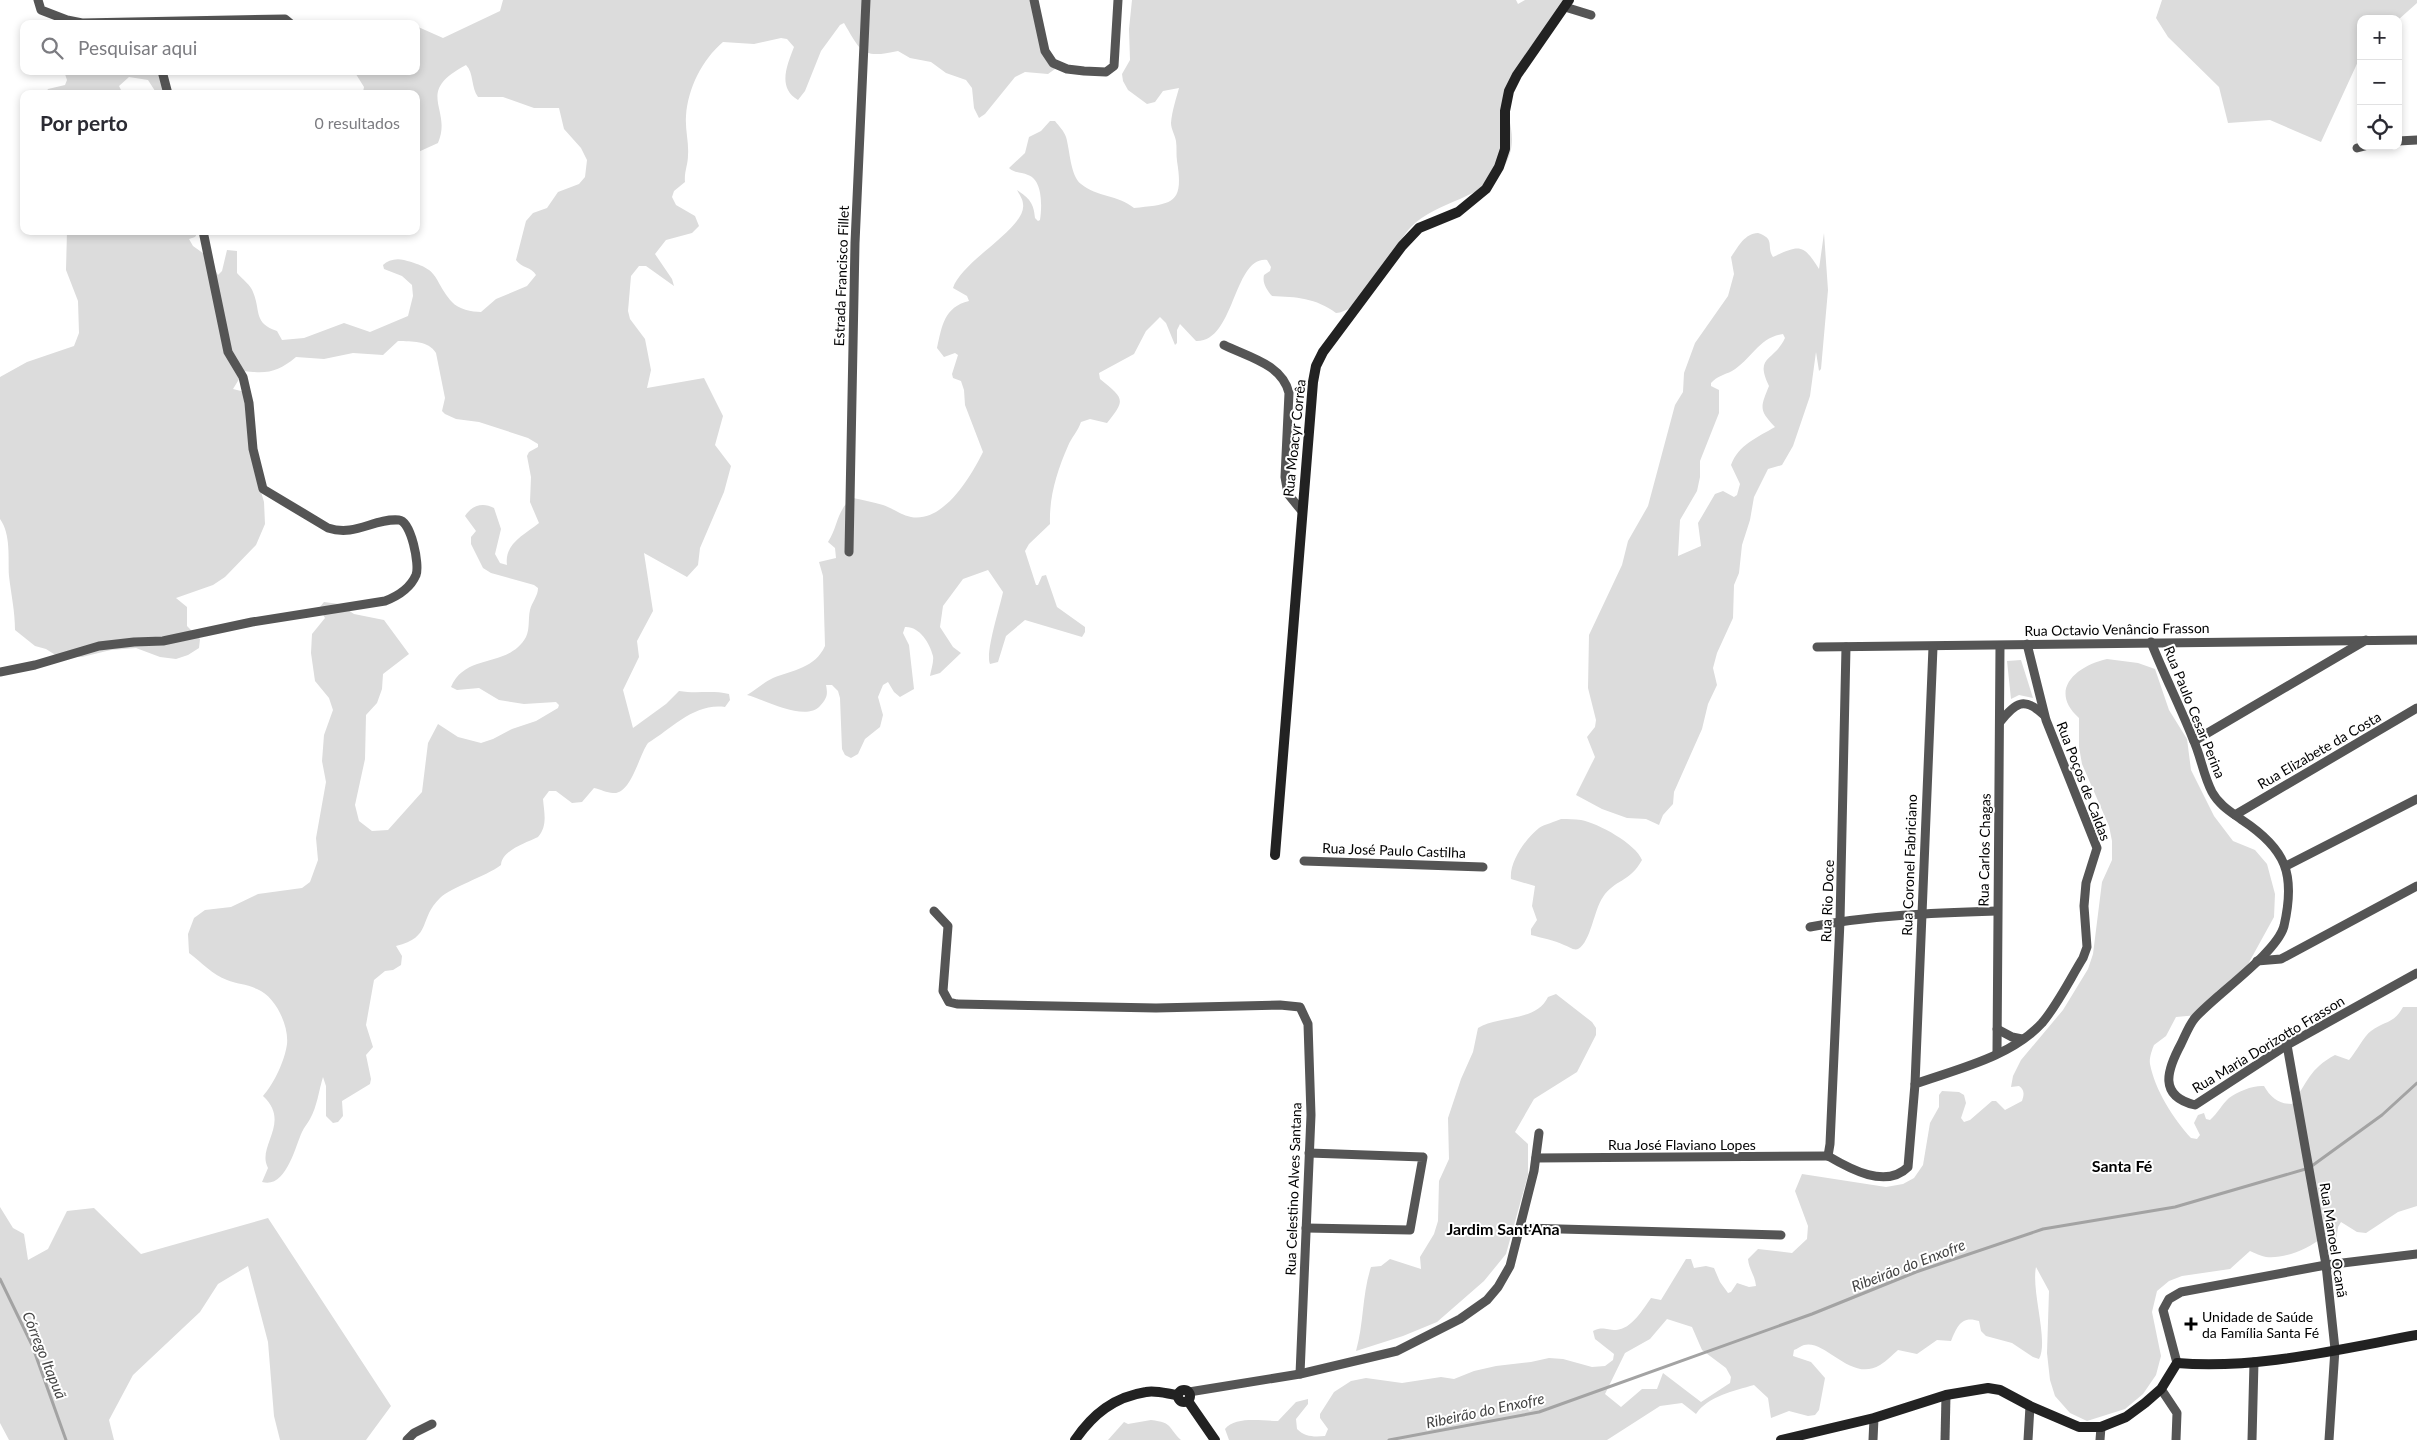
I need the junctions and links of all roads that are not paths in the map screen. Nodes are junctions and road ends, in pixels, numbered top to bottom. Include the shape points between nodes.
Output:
1 (38, 0) edge
2 (866, 0) edge
3 (1034, 0) edge
4 (1118, 0) edge
5 (1567, 3) edge
6 (1590, 15) dead end
7 (67, 20) edge
8 (248, 20) edge
9 (286, 20) edge
10 (163, 75) edge
11 (167, 90) edge
12 (2417, 140) edge
13 (2402, 142) edge
14 (204, 235) edge
15 (1224, 345) dead end
16 (1301, 510) junction
17 (849, 552) dead end
18 (2366, 640) junction
19 (2417, 640) edge
20 (2151, 642) junction
21 (2027, 644) junction
22 (2000, 646) junction
23 (1817, 647) dead end
24 (1846, 647) junction
25 (1933, 647) junction
26 (0, 672) edge
27 (2417, 708) edge
28 (2044, 715) junction
29 (2000, 722) junction
30 (2194, 741) junction
31 (2417, 799) edge
32 (2235, 815) junction
33 (1275, 855) dead end
34 (1304, 861) dead end
35 (2286, 866) junction
36 (1483, 867) dead end
37 (2417, 886) edge
38 (934, 911) dead end
39 (1997, 911) junction
40 (1921, 913) junction
41 (1840, 921) junction
42 (1810, 927) dead end
43 (2257, 961) junction
44 (2417, 973) edge
45 (1997, 1029) junction
46 (2022, 1039) junction
47 (2287, 1045) junction
48 (1998, 1053) junction
49 (1915, 1084) junction
50 (1539, 1133) dead end
51 (1309, 1154) junction
52 (1828, 1156) junction
53 (1536, 1158) junction
54 (1306, 1228) junction
55 (1520, 1228) junction
56 (1781, 1235) dead end
57 (2417, 1254) edge
58 (2326, 1265) junction
59 (2417, 1335) edge
60 (2335, 1349) junction
61 (2254, 1362) junction
62 (2177, 1363) junction
63 (1300, 1374) junction
64 (2161, 1389) junction
65 (1946, 1395) junction
66 (1188, 1396) junction
67 (2030, 1406) junction
68 (1874, 1418) junction
69 (432, 1424) dead end
70 (2101, 1427) junction
71 (1791, 1438) edge
72 (407, 1440) edge
73 (1075, 1440) edge
74 (1214, 1440) edge
75 (1781, 1440) edge
76 (1874, 1440) edge
77 (1945, 1440) edge
78 (2028, 1440) edge
79 (2100, 1440) edge
80 (2176, 1440) edge
81 (2252, 1440) edge
82 (2329, 1440) edge

1 - 7 street via 41,10
2 - 17 street, Estrada Francisco Fillet via 855,243
3 - 4 street via 1046,50 1053,63 1067,69 1106,72 1114,66
5 - 6 street
5 - 16 street, Rua Moacyr Corrêa via 1509,91 1505,111 1505,149 1499,168 1486,189 1458,212 1419,228 1320,359 1313,382
8 - 9 street
10 - 11 street
12 - 13 street
14 - 26 street via 228,352 243,377 253,450 263,490 337,531 398,520 406,524 416,555 416,574 402,595 385,601 252,622 163,641 99,646
15 - 16 street via 1275,369 1287,383 1285,477 1288,494
16 - 33 street, Rua Moacyr Corrêa
18 - 19 street, Rua Octavio Venâncio Frasson
18 - 20 street, Rua Octavio Venâncio Frasson
18 - 30 street
20 - 21 street, Rua Octavio Venâncio Frasson
20 - 30 street, Rua Paulo Cesar Perina
21 - 22 street, Rua Octavio Venâncio Frasson
21 - 28 street, Rua Poços de Caldas
22 - 25 street, Rua Octavio Venâncio Frasson
22 - 29 street, Rua Carlos Chagas
23 - 24 street, Rua Octavio Venâncio Frasson
24 - 25 street, Rua Octavio Venâncio Frasson
24 - 41 street, Rua Rio Doce
25 - 40 street, Rua Coronel Fabriciano
27 - 32 street, Rua Elizabete da Costa
28 - 29 street via 2035,706 2018,704
28 - 46 street, Rua Poços de Caldas via 2097,848 2086,883 2087,947 2083,958 2043,1021
29 - 39 street, Rua Carlos Chagas
30 - 32 street, Rua Paulo Cesar Perina via 2213,794
31 - 35 street
32 - 35 street, Rua Paulo Cesar Perina via 2268,838
34 - 36 street, Rua José Paulo Castilha
35 - 43 street via 2287,904 2282,930
37 - 43 street via 2281,959
38 - 51 street, Rua Celestino Alves Santana via 948,926 943,991 949,1002 1156,1008 1300,1007 1308,1024
39 - 40 street
39 - 45 street, Rua Carlos Chagas
40 - 41 street
40 - 49 street, Rua Coronel Fabriciano
41 - 42 street
41 - 52 street, Rua Rio Doce
43 - 47 street, Rua Maria Dorizotto Frasson via 2194,1018 2169,1066 2168,1084 2174,1094 2195,1105
44 - 47 street, Rua Maria Dorizotto Frasson
45 - 46 street
45 - 48 street, Rua Carlos Chagas
46 - 48 street, Rua Poços de Caldas
47 - 58 street, Rua Manoel Ocanã
48 - 49 street, Rua Poços de Caldas
49 - 52 street via 1908,1167 1903,1172 1890,1176 1869,1175
50 - 53 street
51 - 54 street, Rua Celestino Alves Santana
51 - 54 street via 1422,1157 1410,1230
52 - 53 street, Rua José Flaviano Lopes
53 - 55 street
54 - 63 street, Rua Celestino Alves Santana
55 - 56 street
55 - 63 street via 1510,1266 1498,1288 1488,1300 1460,1319 1397,1351
57 - 58 street
58 - 60 street, Rua Manoel Ocanã
58 - 62 street via 2181,1292 2169,1299 2163,1310
59 - 60 street
60 - 61 street
60 - 82 street, Rua Manoel Ocanã
61 - 62 street via 2211,1366
61 - 81 street
62 - 64 street
63 - 66 street
64 - 70 street via 2126,1417
64 - 80 street via 2177,1413
65 - 67 street via 1988,1388 2000,1390
65 - 68 street
65 - 77 street
66 - 73 street via 1181,1402 1177,1395 1147,1392 1101,1409
66 - 74 street
67 - 70 street via 2079,1427
67 - 78 street
68 - 71 street
68 - 76 street
69 - 72 street
70 - 79 street
71 - 75 street

